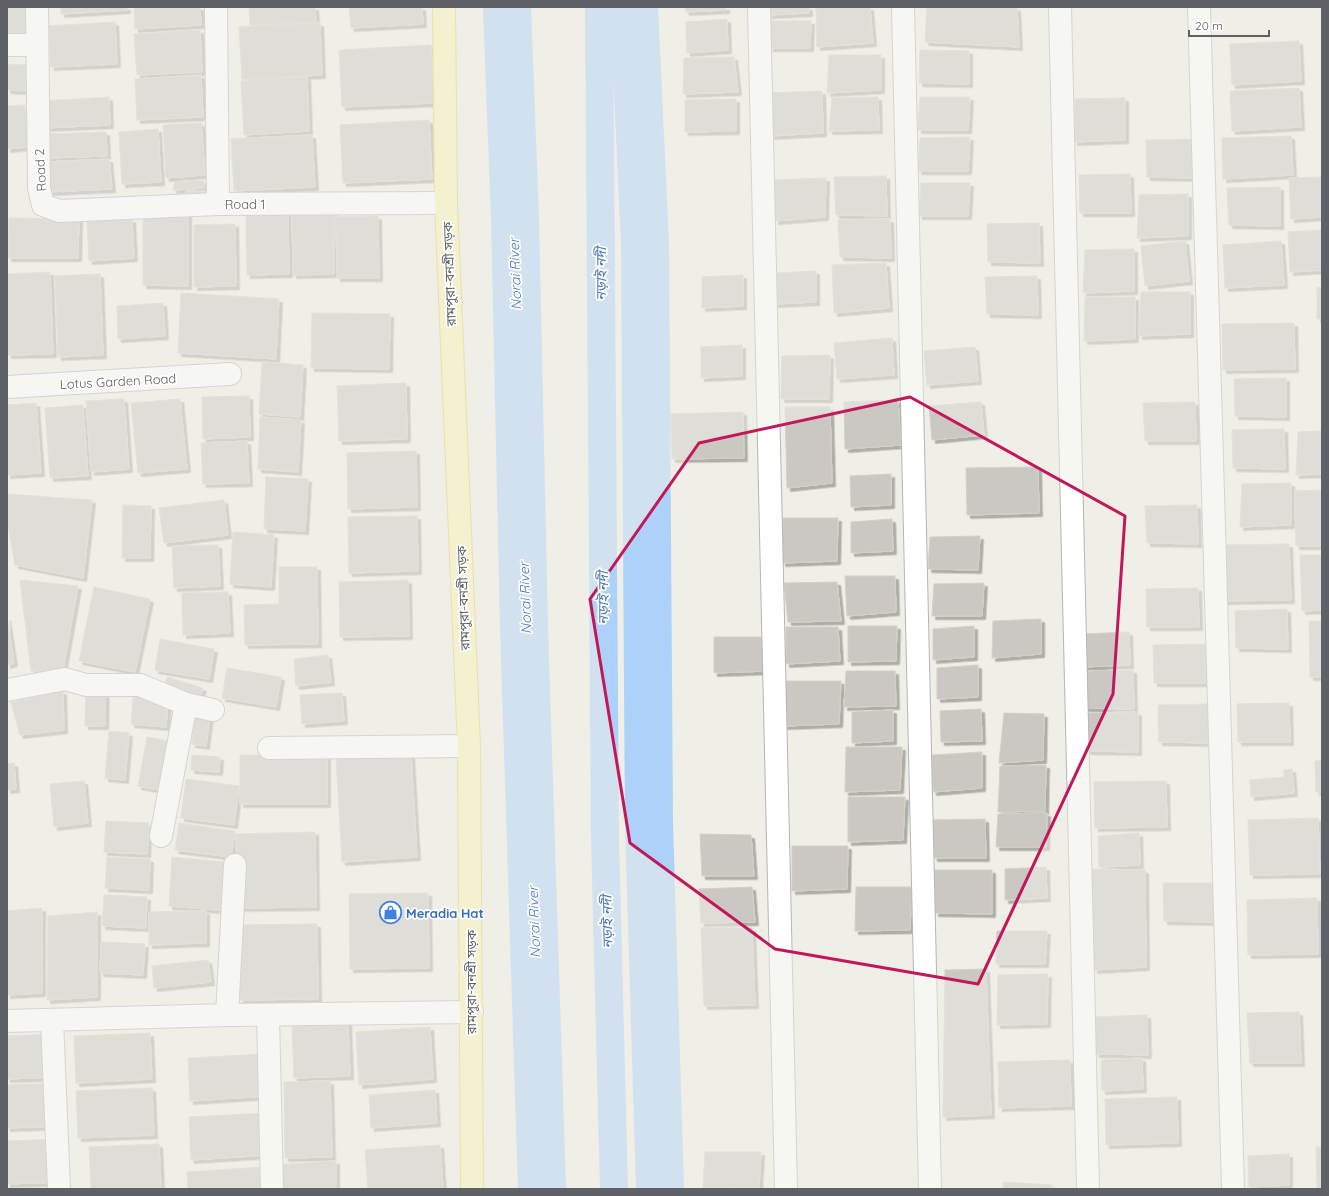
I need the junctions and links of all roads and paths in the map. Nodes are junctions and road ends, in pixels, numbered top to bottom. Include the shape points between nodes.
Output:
1 (37, 7) edge
2 (216, 7) edge
3 (444, 7) edge
4 (759, 7) edge
5 (903, 7) edge
6 (1060, 7) edge
7 (1199, 7) edge
8 (7, 45) edge
9 (37, 45) junction
10 (446, 203) junction
11 (218, 204) junction
12 (230, 374) dead end
13 (7, 387) edge
14 (7, 690) edge
15 (186, 704) junction
16 (213, 710) dead end
17 (469, 746) junction
18 (269, 748) dead end
19 (161, 836) dead end
20 (235, 866) dead end
21 (472, 1012) junction
22 (227, 1015) junction
23 (268, 1015) junction
24 (52, 1020) junction
25 (7, 1021) edge
26 (59, 1189) edge
27 (272, 1189) edge
28 (472, 1189) edge
29 (786, 1189) edge
30 (930, 1189) edge
31 (1088, 1189) edge
32 (1233, 1189) edge

1 - 9 street, Road 2
2 - 11 street, Road 1
3 - 10 main road, রামপুরা-বনশ্রী সড়ক
4 - 29 street
5 - 30 street
6 - 31 street
7 - 32 street
8 - 9 street
9 - 11 street, Road 2 via 39,188 43,205 59,211
10 - 11 street, Road 1
10 - 17 main road, রামপুরা-বনশ্রী সড়ক
12 - 13 street, Lotus Garden Road
14 - 15 street via 65,679 86,685 140,685
15 - 16 street
15 - 19 street
17 - 18 street
17 - 21 main road, রামপুরা-বনশ্রী সড়ক
20 - 22 street
21 - 23 street
21 - 28 main road, রামপুরা-বনশ্রী সড়ক
22 - 23 street
22 - 24 street
23 - 27 street
24 - 25 street
24 - 26 street

